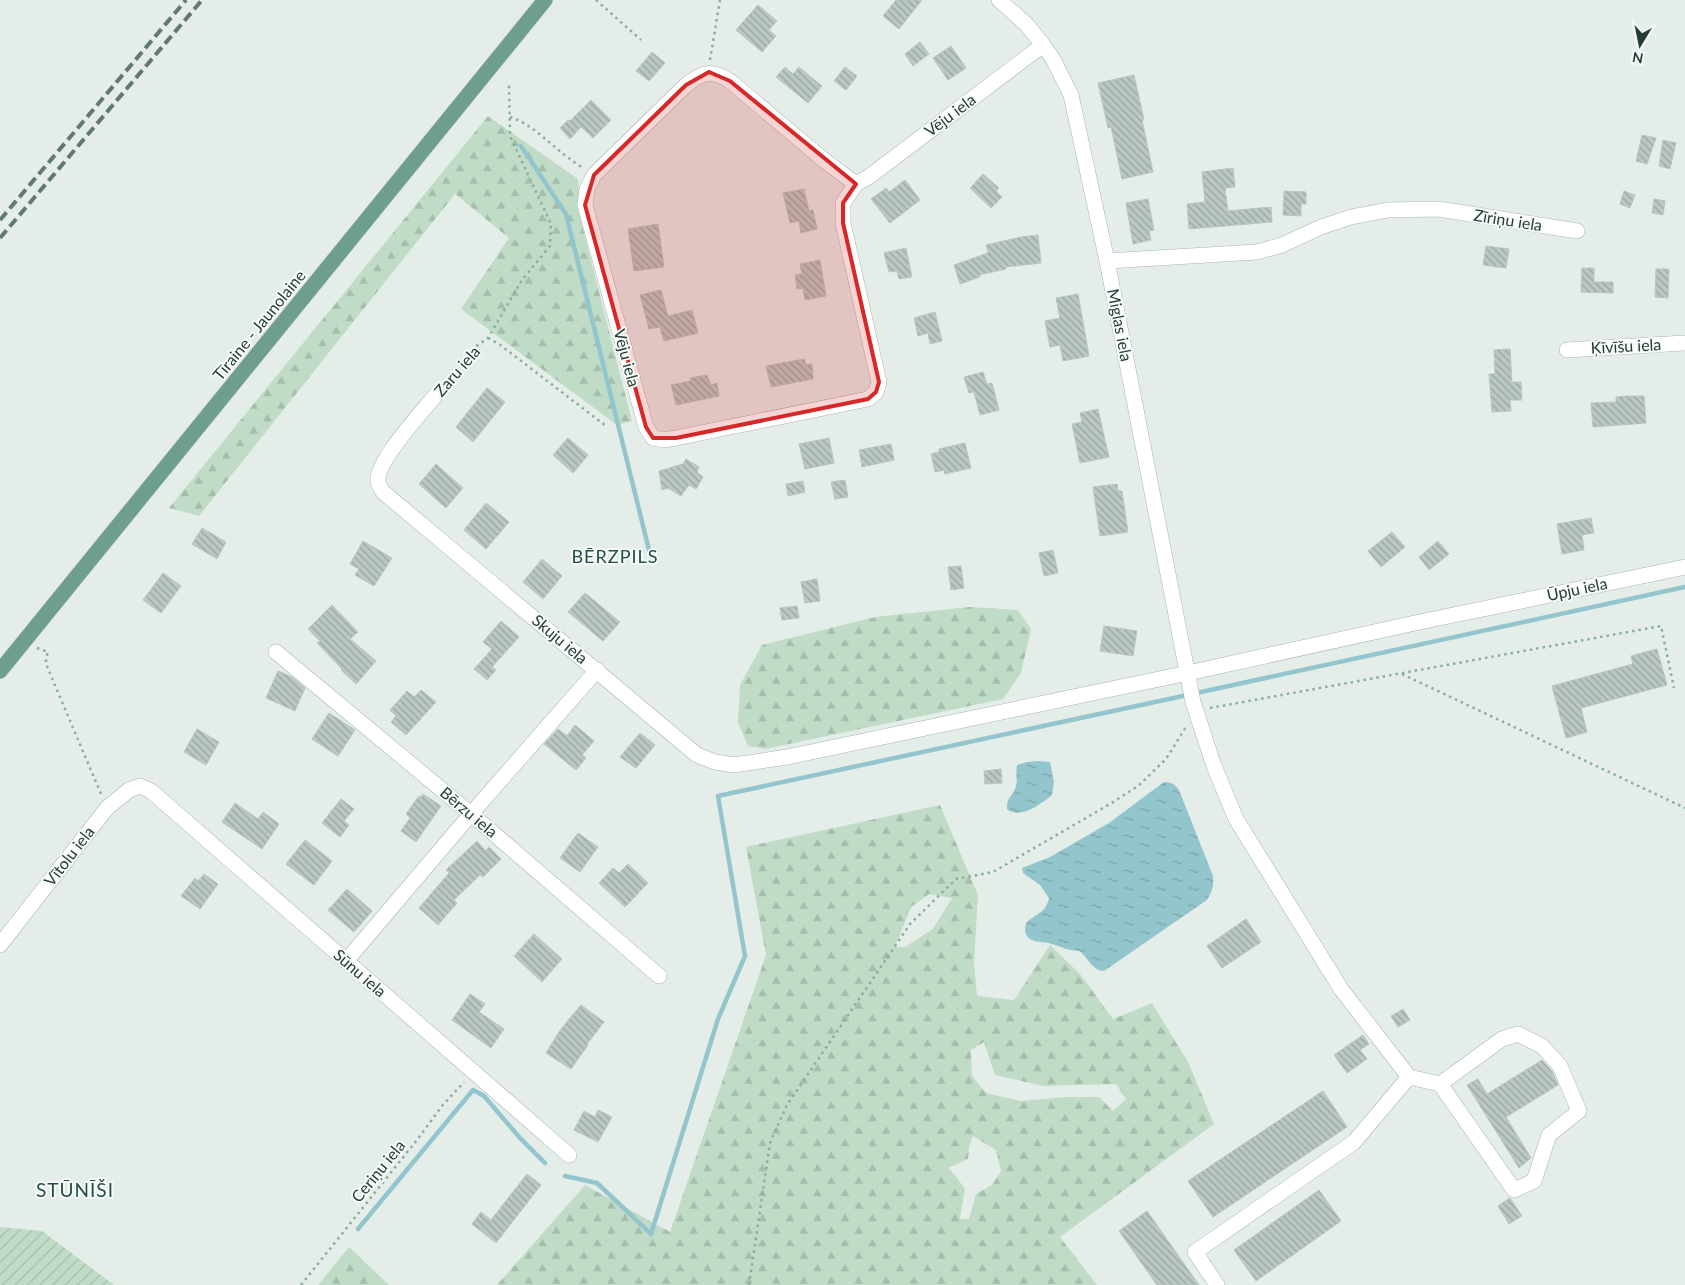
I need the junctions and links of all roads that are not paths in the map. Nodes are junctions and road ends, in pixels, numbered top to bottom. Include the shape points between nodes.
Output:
1 (546, 0) edge
2 (999, 0) edge
3 (1043, 45) junction
4 (856, 184) junction
5 (1577, 230) dead end
6 (1107, 261) junction
7 (1685, 343) edge
8 (1567, 350) dead end
9 (435, 396) road end
10 (392, 500) joint
11 (1685, 567) edge
12 (276, 652) dead end
13 (597, 670) junction
14 (0, 671) edge
15 (1188, 674) junction
16 (734, 766) joint
17 (151, 791) joint
18 (471, 814) junction
19 (0, 945) edge
20 (346, 961) junction
21 (658, 976) dead end
22 (1409, 1077) junction
23 (1440, 1084) junction
24 (569, 1154) dead end
25 (1217, 1285) edge

1 - 14 main road, Tīraine - Jaunolaine
2 - 3 street, Miglas iela
3 - 4 street, Vēju iela
3 - 6 street, Miglas iela via 1072,95
4 - 4 street, Vēju iela via 843,203 843,223 879,382 876,392 868,399 664,440 653,438 646,427 585,205 587,189 594,174 686,85 697,76 710,72 730,81
5 - 6 street, Zīriņu iela via 1439,209 1388,210 1322,226 1282,245 1257,252
6 - 15 street, Miglas iela
7 - 8 street, Ķīvīšu iela
9 - 10 street, Zaru iela via 380,468 378,483
10 - 13 street, Skuju iela
11 - 15 street, Ūpju iela
12 - 18 street, Bērzu iela
13 - 16 street, Skuju iela via 697,755
13 - 18 street
15 - 16 street, Ūpju iela
15 - 22 street, Miglas iela via 1193,702 1214,766 1236,819 1341,989
17 - 19 street, Vītolu iela via 140,786 129,790 107,808
17 - 20 street, Sūnu iela
18 - 20 street
18 - 21 street, Bērzu iela
20 - 24 street, Sūnu iela
22 - 23 street
22 - 25 street via 1354,1142 1195,1252
23 - 23 street via 1514,1190 1534,1181 1549,1135 1578,1111 1560,1066 1542,1046 1518,1034 1502,1039

